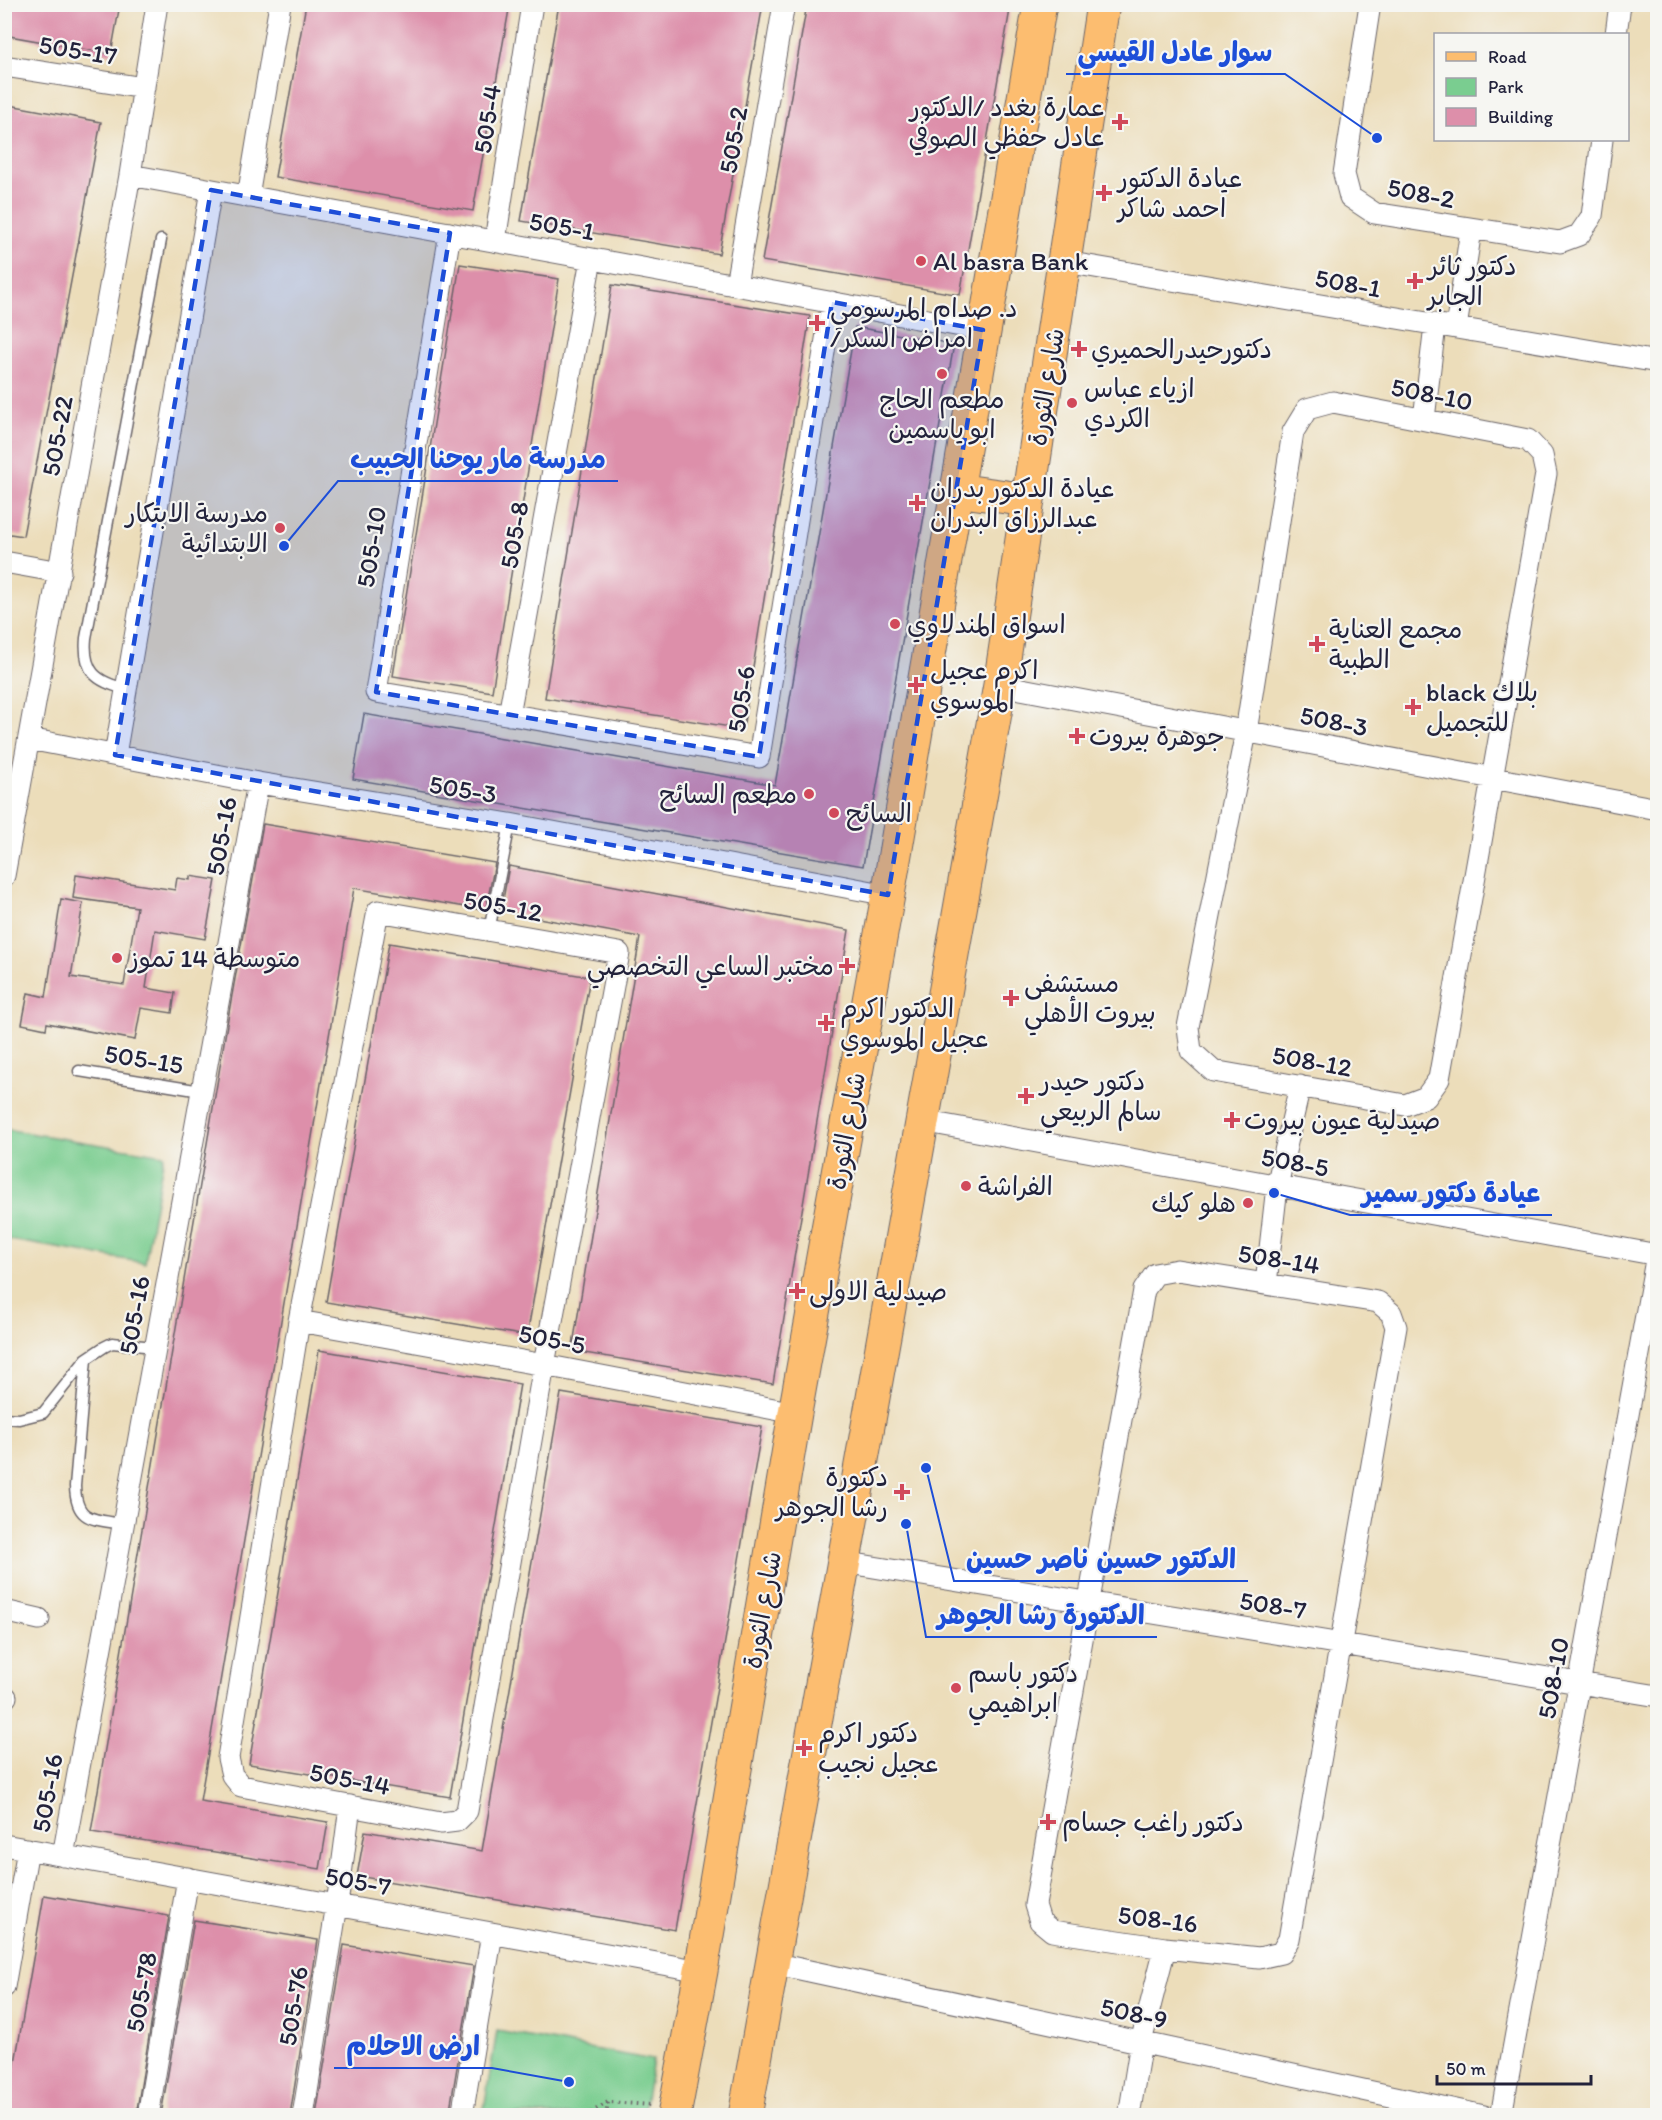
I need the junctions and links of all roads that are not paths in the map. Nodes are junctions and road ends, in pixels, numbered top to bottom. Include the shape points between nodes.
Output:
1 (157, 4) edge
2 (280, 4) edge
3 (532, 4) edge
4 (784, 4) edge
5 (1040, 4) edge
6 (1103, 4) edge
7 (1370, 4) edge
8 (1620, 4) edge
9 (1616, 33) edge
10 (4, 66) edge
11 (144, 88) junction
12 (1602, 141) edge
13 (130, 175) junction
14 (211, 190) junction
15 (248, 197) junction
16 (1471, 230) junction
17 (450, 233) junction
18 (161, 240) dead end
19 (495, 241) junction
20 (591, 259) junction
21 (1065, 262) junction
22 (736, 285) junction
23 (831, 302) junction
24 (1436, 325) junction
25 (1456, 328) junction
26 (983, 330) junction
27 (1658, 362) edge
28 (1424, 419) junction
29 (956, 490) junction
30 (1028, 500) junction
31 (4, 562) edge
32 (60, 572) junction
33 (1000, 686) junction
34 (127, 689) junction
35 (376, 692) joint
36 (509, 715) junction
37 (1246, 732) junction
38 (29, 739) junction
39 (115, 755) junction
40 (1493, 778) junction
41 (258, 783) junction
42 (1658, 809) edge
43 (510, 824) junction
44 (4, 876) edge
45 (888, 895) junction
46 (489, 931) junction
47 (79, 1071) dead end
48 (1300, 1086) junction
49 (201, 1091) junction
50 (922, 1121) junction
51 (1277, 1186) junction
52 (1657, 1253) edge
53 (1266, 1284) junction
54 (299, 1321) junction
55 (155, 1347) junction
56 (86, 1359) junction
57 (544, 1365) junction
58 (795, 1413) junction
59 (4, 1418) edge
60 (123, 1524) junction
61 (843, 1562) junction
62 (1089, 1602) junction
63 (4, 1611) edge
64 (39, 1619) dead end
65 (1341, 1644) junction
66 (1579, 1683) junction
67 (1658, 1696) edge
68 (350, 1806) junction
69 (4, 1845) edge
70 (28, 1849) junction
71 (63, 1856) junction
72 (188, 1878) junction
73 (337, 1905) junction
74 (492, 1933) junction
75 (1165, 1948) junction
76 (772, 1963) junction
77 (701, 1971) junction
78 (4, 1987) edge
79 (1141, 2042) junction
80 (674, 2113) edge
81 (148, 2115) edge
82 (303, 2115) edge
83 (462, 2115) edge
84 (745, 2115) edge
85 (1129, 2115) edge
86 (1484, 2115) edge
87 (1500, 2115) edge

1 - 11 street, 505-22
2 - 15 street
3 - 19 street, 505-4
4 - 22 street, 505-2
5 - 26 main road, شارع الثورة
6 - 21 main road, شارع الثورة
7 - 16 street, 508-2 via 1344,174 1350,197 1374,213
8 - 9 street
10 - 11 street, 505-17
11 - 13 street, 505-22
12 - 16 street, 508-2 via 1593,216 1579,236 1560,242
13 - 14 street, 505-1
13 - 32 street, 505-22
14 - 15 street, 505-1
14 - 34 street
15 - 17 street, 505-1
16 - 25 street
17 - 19 street, 505-1
17 - 35 street, 505-10
18 - 34 lane via 84,656 92,672 106,684
19 - 20 street, 505-1
20 - 22 street, 505-1
20 - 36 street, 505-8
21 - 24 street, 508-1
21 - 30 main road, شارع الثورة
22 - 23 street, 505-1
23 - 26 street, 505-1
23 - 36 street, 505-6 via 759,757
24 - 25 street, 508-1
24 - 28 street
25 - 27 street, 508-1
26 - 29 main road, شارع الثورة
28 - 37 street, 508-10 via 1334,402 1307,409 1293,432
28 - 40 street, 508-10 via 1528,440 1542,455 1546,474
29 - 30 main road
29 - 45 main road, شارع الثورة
30 - 33 main road, شارع الثورة
31 - 32 street
32 - 38 street, 505-22
33 - 37 street, 508-3
33 - 50 main road, شارع الثورة
34 - 39 street
35 - 36 street, 505-6
37 - 40 street, 508-3
37 - 48 street, 508-12 via 1188,1027 1191,1050 1213,1071
38 - 39 street, 505-3
38 - 44 street, 505-22
39 - 41 street, 505-3
40 - 42 street, 508-3
40 - 48 street, 508-12 via 1439,1079 1426,1097 1405,1105
41 - 43 street, 505-3
41 - 49 street, 505-16
43 - 45 street, 505-3
43 - 46 lane
45 - 58 main road, شارع الثورة
46 - 54 street, 505-12 via 378,911
46 - 57 street, 505-12 via 619,953
47 - 49 lane, 505-15
48 - 51 street
49 - 55 street, 505-16
50 - 51 street, 508-5
50 - 61 main road, شارع الثورة
51 - 52 street, 508-5
51 - 53 street
52 - 66 street, 508-10
53 - 62 street, 508-14 via 1177,1270 1155,1274 1144,1290
53 - 65 street, 508-14 via 1378,1302 1391,1313 1396,1327
54 - 57 street, 505-5
54 - 68 street, 505-14 via 228,1758 232,1775 241,1786
55 - 56 lane via 112,1344
55 - 60 street, 505-16
56 - 59 lane via 43,1413
56 - 60 lane via 75,1500 90,1518
57 - 58 street, 505-5
57 - 68 street, 505-14 via 468,1811 457,1821 441,1823
58 - 77 main road, شارع الثورة
60 - 71 street, 505-16
61 - 62 street, 508-7
61 - 76 main road, شارع الثورة
62 - 65 street, 508-7
62 - 75 street, 508-16 via 1035,1905 1040,1921 1052,1931
63 - 64 street
65 - 66 street, 508-7
65 - 75 street, 508-16 via 1289,1939 1281,1953 1259,1958
66 - 67 street, 508-7
66 - 87 street, 508-10
68 - 73 street, 505-76
69 - 70 street, 505-7
70 - 71 street, 505-7
70 - 78 street
71 - 72 street, 505-7
72 - 73 street, 505-7
72 - 81 street, 505-78
73 - 74 street, 505-7
73 - 82 street, 505-76
74 - 77 street, 505-7
74 - 83 street
75 - 79 street
76 - 79 street, 508-9
76 - 84 main road, شارع الثورة
77 - 80 main road, شارع الثورة
79 - 85 street
79 - 86 street, 508-9

